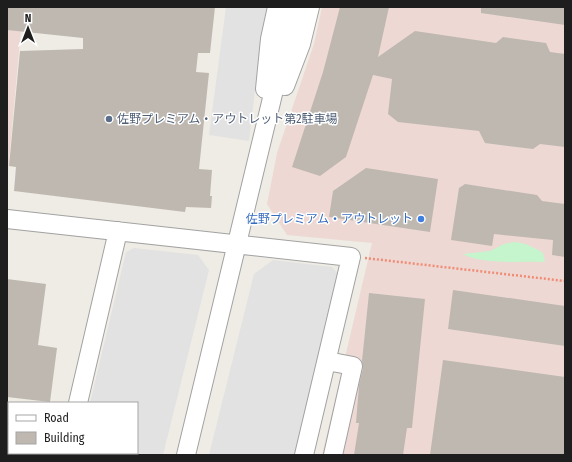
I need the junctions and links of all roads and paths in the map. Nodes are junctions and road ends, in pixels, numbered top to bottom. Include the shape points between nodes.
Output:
1 (278, 7) edge
2 (294, 7) edge
3 (310, 7) edge
4 (259, 152) junction
5 (7, 219) edge
6 (118, 231) junction
7 (236, 244) junction
8 (351, 257) junction
9 (565, 281) edge
10 (327, 361) junction
11 (78, 402) edge
12 (186, 455) edge
13 (304, 455) edge
14 (333, 455) edge

1 - 4 street via 270,39
2 - 4 street
3 - 4 street via 301,44
4 - 7 street
5 - 6 street
6 - 7 street
6 - 11 street
7 - 8 street
7 - 12 street
8 - 9 path
8 - 10 street
10 - 13 street
10 - 14 street via 353,366

